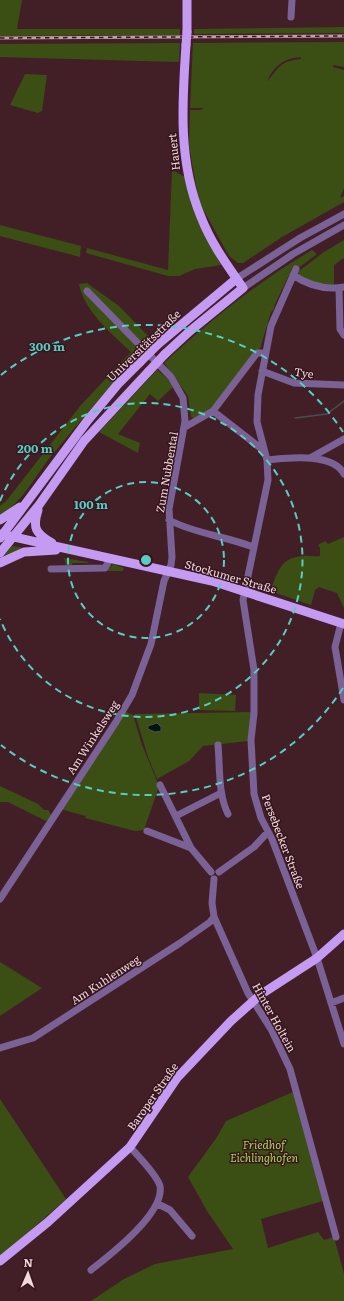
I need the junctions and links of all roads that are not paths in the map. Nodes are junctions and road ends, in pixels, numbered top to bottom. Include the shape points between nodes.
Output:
1 (188, 0) edge
2 (292, 0) edge
3 (291, 18) dead end
4 (344, 214) edge
5 (344, 225) edge
6 (220, 255) junction
7 (236, 279) junction
8 (342, 287) edge
9 (242, 288) junction
10 (87, 291) dead end
11 (222, 291) junction
12 (342, 316) edge
13 (344, 335) edge
14 (265, 353) junction
15 (262, 371) junction
16 (344, 385) edge
17 (213, 411) junction
18 (185, 427) junction
19 (344, 439) edge
20 (264, 450) junction
21 (310, 458) junction
22 (267, 460) junction
23 (344, 474) edge
24 (24, 504) junction
25 (39, 505) junction
26 (0, 520) edge
27 (170, 520) junction
28 (1, 537) edge
29 (12, 540) junction
30 (253, 547) junction
31 (56, 548) junction
32 (0, 552) edge
33 (110, 559) junction
34 (0, 563) edge
35 (51, 569) dead end
36 (168, 572) junction
37 (244, 591) junction
38 (342, 623) edge
39 (344, 700) edge
40 (218, 745) dead end
41 (160, 785) dead end
42 (221, 793) junction
43 (228, 814) dead end
44 (176, 816) junction
45 (147, 831) dead end
46 (268, 832) junction
47 (191, 848) junction
48 (211, 872) junction
49 (219, 872) junction
50 (214, 879) junction
51 (0, 898) edge
52 (214, 917) junction
53 (344, 934) edge
54 (317, 958) junction
55 (344, 998) edge
56 (254, 1001) junction
57 (331, 1002) junction
58 (344, 1044) edge
59 (0, 1048) edge
60 (130, 1147) junction
61 (158, 1204) junction
62 (192, 1236) dead end
63 (336, 1237) dead end
64 (0, 1262) edge
65 (91, 1270) dead end

1 - 6 main road, Hauert, bridge via 183,115 186,165 201,218
2 - 3 street
4 - 7 street, Universitätsstraße via 300,238
5 - 9 street, Universitätsstraße via 293,254
6 - 7 main road, Hauert
6 - 11 main road via 226,275
7 - 9 main road, Hauert
7 - 11 main road, Universitätsstraße
8 - 12 street
8 - 14 street, Persebecker Straße via 323,288 310,285 294,272 271,326
9 - 25 main road, Universitätsstraße, bridge via 190,331 149,371 84,441
10 - 18 street, Zum Nubbental via 176,384 184,403
11 - 24 main road, Universitätsstraße, bridge via 157,345 118,384
12 - 13 street via 340,329
14 - 15 street, Persebecker Straße
14 - 17 street, Zum Nubbental via 257,353
15 - 16 street, Tye via 296,383
15 - 20 street, Persebecker Straße via 257,418
17 - 18 street, Zum Nubbental
17 - 20 street
18 - 27 street, Zum Nubbental via 169,506
19 - 21 street
20 - 22 street, Persebecker Straße
21 - 22 street
21 - 23 street via 336,464
22 - 30 street, Persebecker Straße via 268,480
24 - 26 main road
24 - 28 main road, Universitätsstraße
25 - 29 main road, Universitätsstraße
25 - 31 main road, Universitätsstraße via 35,520 36,529
27 - 30 street, Zum Nubbental via 192,530 234,539
27 - 36 street, Zum Nubbental via 173,552
28 - 29 main road, Stockumer Straße
29 - 31 main road, Stockumer Straße
29 - 32 main road, Universitätsstraße
30 - 37 street, Persebecker Straße
31 - 33 main road, Stockumer Straße
31 - 34 main road via 24,552
33 - 35 street via 105,568
33 - 36 main road, Stockumer Straße
36 - 37 main road, Stockumer Straße
36 - 51 street, Am Winkelsweg via 151,644 132,695
37 - 38 main road, Stockumer Straße
37 - 46 street, Persebecker Straße via 254,683 251,740 253,788 261,818
38 - 39 street via 335,647
40 - 42 street
41 - 44 street, Hinter Holtein
42 - 43 street via 222,803
42 - 44 street
44 - 47 street, Hinter Holtein
45 - 47 street, Hinter Holtein
46 - 49 street via 254,847
46 - 54 street, Persebecker Straße
47 - 48 street, Hinter Holtein
48 - 49 street
48 - 50 street, Hinter Holtein via 210,876
49 - 50 street via 218,877
50 - 52 street, Hinter Holtein
52 - 56 street, Hinter Holtein
52 - 59 street, Am Kuhlenweg via 186,940 33,1038
53 - 54 main road, Baroper Straße
54 - 56 main road, Baroper Straße
54 - 57 street, Persebecker Straße
55 - 57 street
56 - 60 main road, Baroper Straße via 231,1021 177,1078
56 - 63 street, Hinter Holtein via 290,1069
57 - 58 street, Persebecker Straße
60 - 61 street via 158,1183
60 - 64 main road, Baroper Straße
61 - 62 street via 170,1210
61 - 65 street via 126,1242

